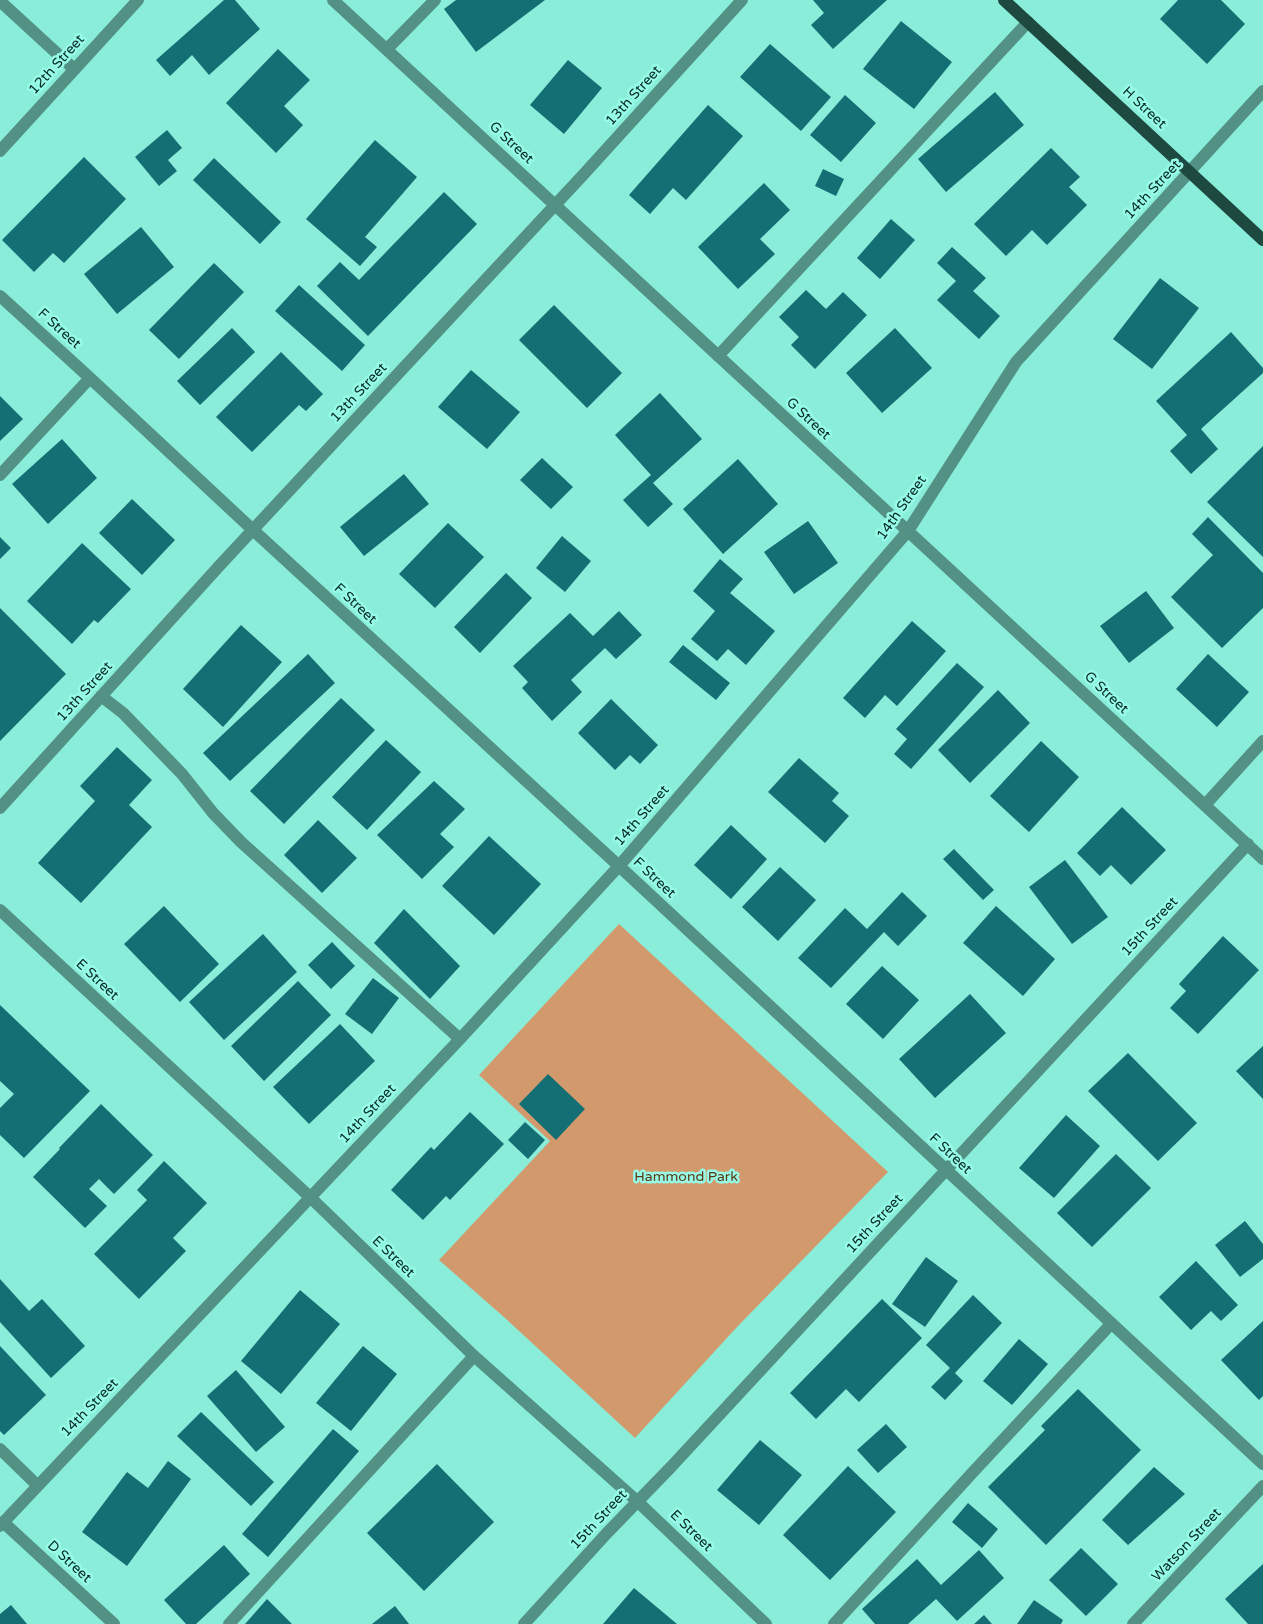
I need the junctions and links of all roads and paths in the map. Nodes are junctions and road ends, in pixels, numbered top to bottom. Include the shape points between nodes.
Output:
1 (138, 0) edge
2 (333, 0) edge
3 (435, 0) edge
4 (742, 0) edge
5 (1004, 0) edge
6 (0, 1) edge
7 (1028, 22) junction
8 (387, 49) junction
9 (74, 68) junction
10 (1263, 91) edge
11 (0, 151) edge
12 (1190, 172) junction
13 (555, 204) junction
14 (1263, 240) edge
15 (0, 296) edge
16 (718, 356) junction
17 (90, 378) junction
18 (0, 475) edge
19 (253, 530) junction
20 (908, 531) junction
21 (102, 696) junction
22 (1263, 741) edge
23 (1205, 805) junction
24 (0, 808) edge
25 (1248, 844) junction
26 (1263, 859) edge
27 (619, 866) junction
28 (0, 910) edge
29 (460, 1039) junction
30 (945, 1170) junction
31 (311, 1198) junction
32 (1111, 1324) junction
33 (474, 1356) junction
34 (0, 1449) edge
35 (1263, 1464) edge
36 (37, 1485) junction
37 (1263, 1486) edge
38 (637, 1501) junction
39 (2, 1524) edge
40 (114, 1624) edge
41 (229, 1624) edge
42 (524, 1624) edge
43 (766, 1624) edge
44 (834, 1624) edge
45 (1133, 1624) edge

1 - 9 street, 12th Street
2 - 8 street, G Street
3 - 8 street
4 - 13 street, 13th Street
5 - 7 main road, H Street
6 - 9 street
7 - 12 main road, H Street
7 - 16 street
8 - 13 street, G Street
9 - 11 street, 12th Street
10 - 12 street, 14th Street
12 - 14 main road, H Street
12 - 20 street, 14th Street via 1016,362
13 - 16 street, G Street
13 - 19 street, 13th Street
15 - 17 street, F Street
16 - 20 street, G Street
17 - 18 street
17 - 19 street, F Street
19 - 21 street, 13th Street
19 - 27 street, F Street
20 - 23 street, G Street
20 - 27 street, 14th Street
21 - 24 street, 13th Street
21 - 29 street via 182,774 212,813 241,842
22 - 23 street
23 - 25 street, G Street
25 - 26 street, G Street
25 - 30 street, 15th Street
27 - 29 street, 14th Street
27 - 30 street, F Street
28 - 31 street, E Street
29 - 31 street, 14th Street
30 - 32 street, F Street
30 - 38 street, 15th Street
31 - 33 street, E Street
31 - 36 street, 14th Street
32 - 35 street, F Street
32 - 44 street
33 - 38 street, E Street
33 - 41 street
34 - 36 street
36 - 39 street, 14th Street
37 - 45 street, Watson Street
38 - 42 street, 15th Street
38 - 43 street, E Street
39 - 40 street, D Street

